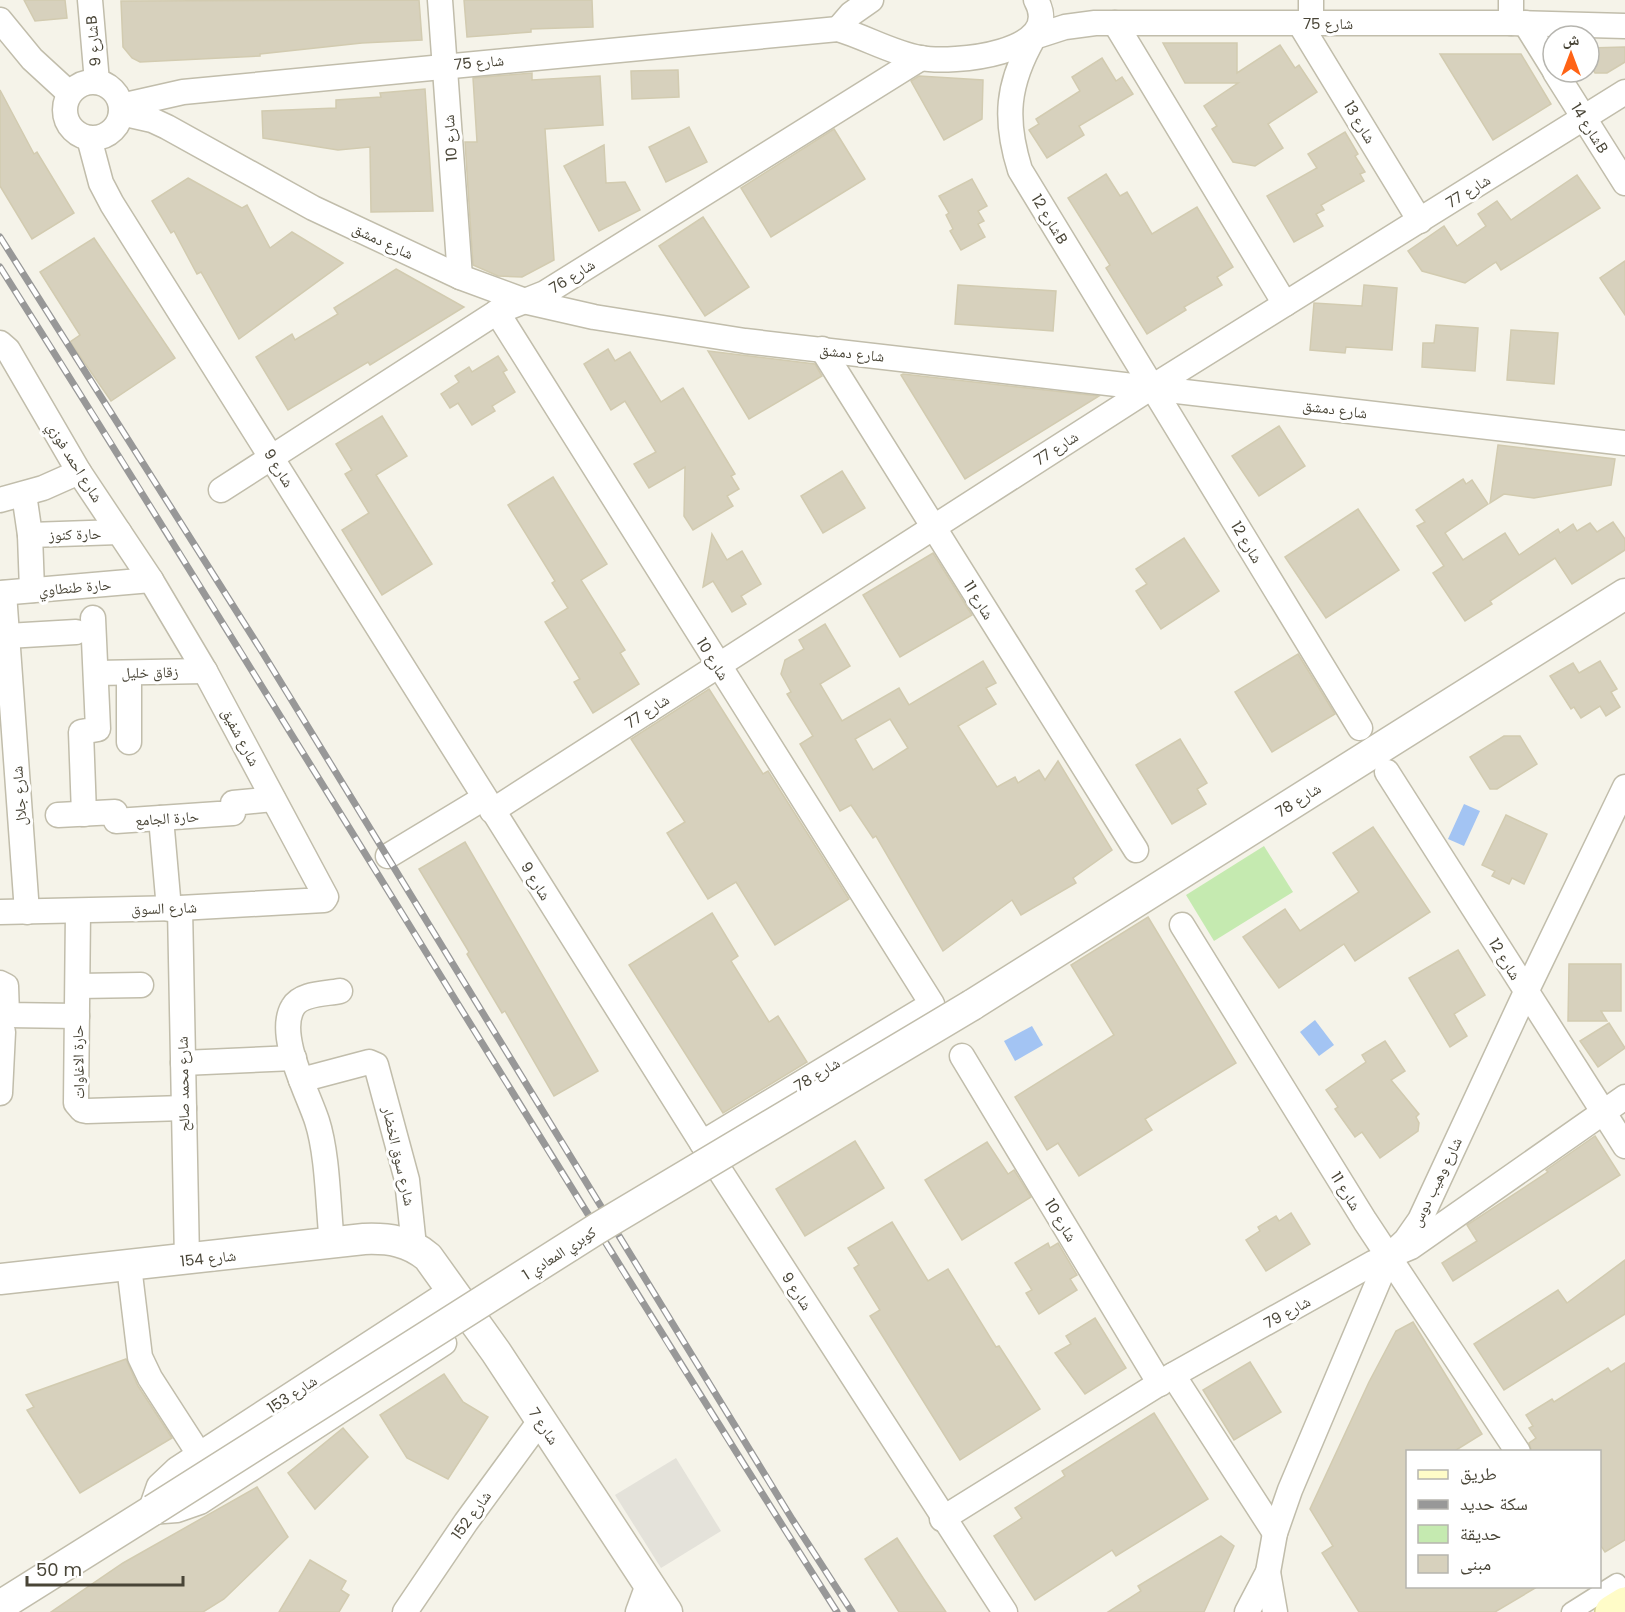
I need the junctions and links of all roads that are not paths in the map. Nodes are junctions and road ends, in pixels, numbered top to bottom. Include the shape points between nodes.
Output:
1 (90, 0) edge
2 (440, 0) edge
3 (872, 0) edge
4 (1036, 0) edge
5 (1516, 15) edge
6 (1307, 16) edge
7 (0, 20) edge
8 (1115, 23) junction
9 (1625, 26) edge
10 (838, 29) junction
11 (1034, 37) junction
12 (1541, 51) edge
13 (921, 58) junction
14 (445, 65) junction
15 (97, 82) junction
16 (1563, 84) edge
17 (1625, 92) edge
18 (69, 93) junction
19 (121, 110) junction
20 (1584, 118) junction
21 (89, 138) junction
22 (1625, 183) edge
23 (1420, 221) junction
24 (460, 277) junction
25 (528, 302) junction
26 (1286, 304) junction
27 (496, 312) junction
28 (0, 343) edge
29 (822, 349) junction
30 (1152, 387) junction
31 (1625, 443) edge
32 (272, 456) junction
33 (79, 472) junction
34 (221, 490) dead end
35 (24, 494) junction
36 (0, 500) edge
37 (933, 528) junction
38 (119, 532) junction
39 (30, 535) junction
40 (151, 580) junction
41 (32, 590) junction
42 (2, 593) edge
43 (1625, 594) edge
44 (7, 636) junction
45 (717, 665) junction
46 (205, 671) junction
47 (129, 673) junction
48 (96, 674) junction
49 (5, 681) edge
50 (1360, 728) dead end
51 (129, 742) dead end
52 (1387, 772) dead end
53 (1625, 787) edge
54 (273, 799) junction
55 (488, 804) junction
56 (84, 814) junction
57 (58, 815) dead end
58 (162, 818) junction
59 (1136, 850) dead end
60 (388, 856) dead end
61 (325, 897) joint
62 (175, 908) junction
63 (78, 911) junction
64 (0, 912) edge
65 (27, 912) junction
66 (1182, 925) dead end
67 (3, 984) edge
68 (141, 985) dead end
69 (78, 986) junction
70 (340, 991) dead end
71 (1526, 992) junction
72 (932, 1004) joint
73 (972, 1005) joint
74 (77, 1016) junction
75 (3, 1032) dead end
76 (962, 1056) dead end
77 (183, 1063) junction
78 (298, 1069) junction
79 (0, 1094) edge
80 (1625, 1097) edge
81 (184, 1108) junction
82 (1603, 1111) junction
83 (702, 1143) junction
84 (1625, 1146) edge
85 (332, 1244) junction
86 (414, 1246) junction
87 (1389, 1256) junction
88 (187, 1260) junction
89 (129, 1266) junction
90 (0, 1279) edge
91 (452, 1290) junction
92 (474, 1323) junction
93 (1166, 1380) junction
94 (540, 1421) junction
95 (1517, 1450) edge
96 (199, 1454) junction
97 (151, 1511) junction
98 (942, 1519) junction
99 (1275, 1533) junction
100 (1268, 1572) junction
101 (649, 1582) junction
102 (1618, 1600) edge
103 (0, 1605) edge
104 (405, 1612) edge
105 (638, 1612) edge
106 (668, 1612) edge
107 (1005, 1612) edge
108 (1247, 1612) edge
109 (1275, 1612) edge
110 (1571, 1612) edge

1 - 15 street, شارع 9B
2 - 14 street, شارع 10
3 - 10 street
4 - 11 street via 1040,23
5 - 6 street, شارع 75
5 - 9 street, شارع 75
5 - 12 street
6 - 8 street, شارع 75
6 - 23 street, شارع 13
7 - 18 street via 32,59
8 - 11 street, شارع 75 via 1065,27
8 - 26 street
10 - 13 street, شارع 75
10 - 14 street, شارع 75
11 - 13 street, شارع 75 via 983,56
11 - 30 street, شارع 12B via 1020,61 1009,116 1020,170
13 - 25 street, شارع 76
14 - 19 street, شارع 75 via 183,92
14 - 24 street, شارع 10
15 - 18 street via 77,86
15 - 19 street via 113,90
16 - 20 street, شارع 14B
17 - 20 street, شارع 77
18 - 21 street via 64,116 77,135
19 - 21 street via 119,122 107,135
19 - 24 street, شارع دمشق via 167,127 313,208
20 - 22 street, شارع 14B
20 - 23 street, شارع 77
21 - 32 street, شارع 9 via 101,183 112,204
23 - 26 street, شارع 77
24 - 25 street, شارع دمشق
25 - 27 street, شارع 76
25 - 29 street, شارع دمشق via 670,331
26 - 30 street, شارع 77
27 - 32 street, شارع 76
27 - 45 street, شارع 10
28 - 33 street, شارع احمد فوزي via 8,350
29 - 30 street, شارع دمشق
29 - 37 street, شارع 11
30 - 31 street, شارع دمشق
30 - 37 street, شارع 77
30 - 50 street, شارع 12
32 - 34 street, شارع 76
32 - 55 street, شارع 9
33 - 35 street
33 - 38 street, شارع احمد فوزي
35 - 36 street
35 - 39 street
37 - 45 street, شارع 77
37 - 59 street, شارع 11
38 - 39 street, حارة كنوز
38 - 40 street, شارع احمد فوزي
39 - 41 street
40 - 41 street, حارة طنطاوي
40 - 46 street, شارع شفيق
41 - 42 street, حارة طنطاوي
42 - 44 street, شارع جلال
43 - 73 street, شارع 78
44 - 48 street via 85,625
44 - 49 street, شارع جلال
45 - 55 street, شارع 77
45 - 72 street, شارع 10
46 - 47 street, زقاق خليل
46 - 54 street, شارع شفيق
47 - 48 street, زقاق خليل
47 - 51 street
48 - 56 street via 98,729 81,732
49 - 65 street, شارع جلال
52 - 71 street, شارع 12
53 - 71 street, شارع وهيب دوس
54 - 58 street, حارة الجامع via 233,803 233,813
54 - 61 street, شارع شفيق
55 - 60 street, شارع 77
55 - 83 street, شارع 9
56 - 57 street, حارة الجامع
56 - 58 street, حارة الجامع via 115,812 116,821
58 - 62 street, شارع محمد صالح
61 - 62 street, شارع السوق
62 - 63 street, شارع السوق
62 - 77 street, شارع محمد صالح
63 - 65 street, شارع السوق
63 - 69 street, حارة الاغاوات
64 - 65 street, شارع السوق
66 - 87 street, شارع 11
67 - 74 street via 7,1015
68 - 69 street
69 - 74 street, حارة الاغاوات
70 - 78 street via 303,998 292,1008 290,1022
71 - 82 street, شارع 12
71 - 87 street, شارع وهيب دوس via 1420,1220
72 - 83 street, شارع 78
73 - 97 street, كوبري المعادي 1, bridge via 598,1228
74 - 81 street, حارة الاغاوات via 76,1098 82,1110
75 - 79 street
76 - 93 street, شارع 10
77 - 78 street
77 - 81 street, شارع محمد صالح
78 - 85 street via 320,1131
78 - 86 street, شارع سوق الخضار via 369,1062 377,1066 407,1180
80 - 82 street, شارع 79
81 - 88 street, شارع محمد صالح
82 - 84 street, شارع 12
82 - 87 street, شارع 79 via 1431,1234
83 - 98 street, شارع 9
85 - 86 street, شارع 154 via 382,1239
85 - 88 street, شارع 154
86 - 91 street, شارع 7 via 429,1257
87 - 93 street, شارع 79
87 - 95 street, شارع 11
87 - 99 street, شارع وهيب دوس
88 - 89 street, شارع 154
89 - 90 street, شارع 154
89 - 96 street via 140,1357
91 - 92 street, شارع 7
91 - 96 street, شارع 153
92 - 94 street, شارع 7
92 - 97 street via 200,1502 177,1510
93 - 98 street, شارع 79
93 - 99 street, شارع 10
94 - 101 street, شارع 7
94 - 104 street, شارع 152
96 - 97 street, شارع 153 via 159,1486
97 - 103 street
98 - 107 street, شارع 9
99 - 100 street, شارع وهيب دوس
100 - 108 street, شارع وهيب دوس
100 - 109 street
101 - 105 street
101 - 106 street, شارع 7
102 - 110 street

